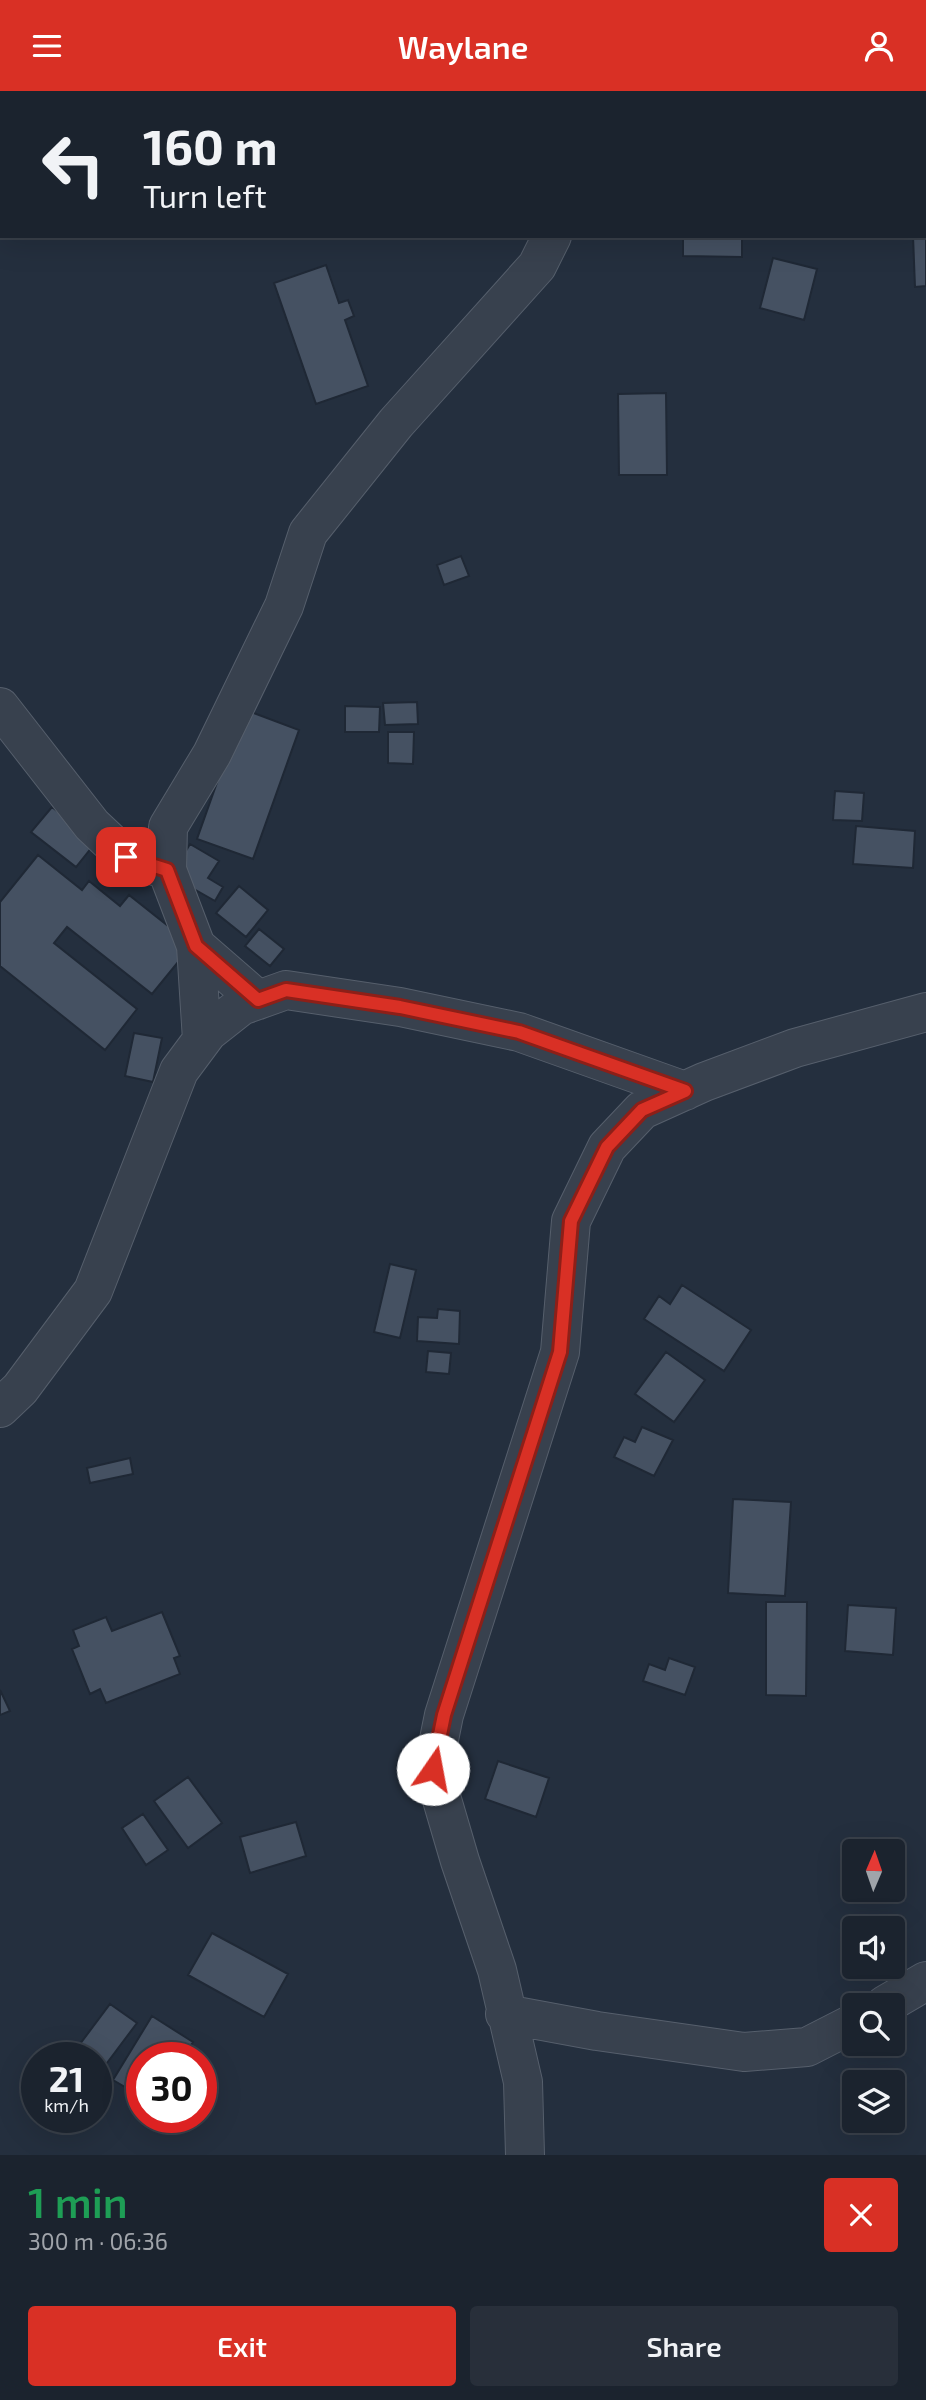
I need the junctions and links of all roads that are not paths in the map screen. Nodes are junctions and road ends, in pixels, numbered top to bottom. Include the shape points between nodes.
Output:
1 (551, 238) edge
2 (0, 707) edge
3 (167, 870) junction
4 (196, 946) junction
5 (258, 1000) junction
6 (926, 1012) edge
7 (202, 1040) junction
8 (685, 1091) junction
9 (0, 1408) edge
10 (926, 1981) edge
11 (905, 1993) edge
12 (505, 2014) junction
13 (842, 2029) edge
14 (525, 2155) edge

1 - 3 street via 537,267 396,423 308,533 284,606 212,754 168,827
2 - 3 street via 100,833 126,857
3 - 4 street
4 - 5 street
4 - 7 street
5 - 7 street via 241,1006
5 - 8 street via 286,990 519,1032
6 - 8 street via 795,1048
7 - 9 street via 179,1071 93,1291 20,1389
8 - 12 street via 642,1110 607,1147 571,1221 560,1352 444,1715 433,1769 497,1970
10 - 11 street
12 - 13 street via 744,2052 807,2047
12 - 14 street via 523,2082

